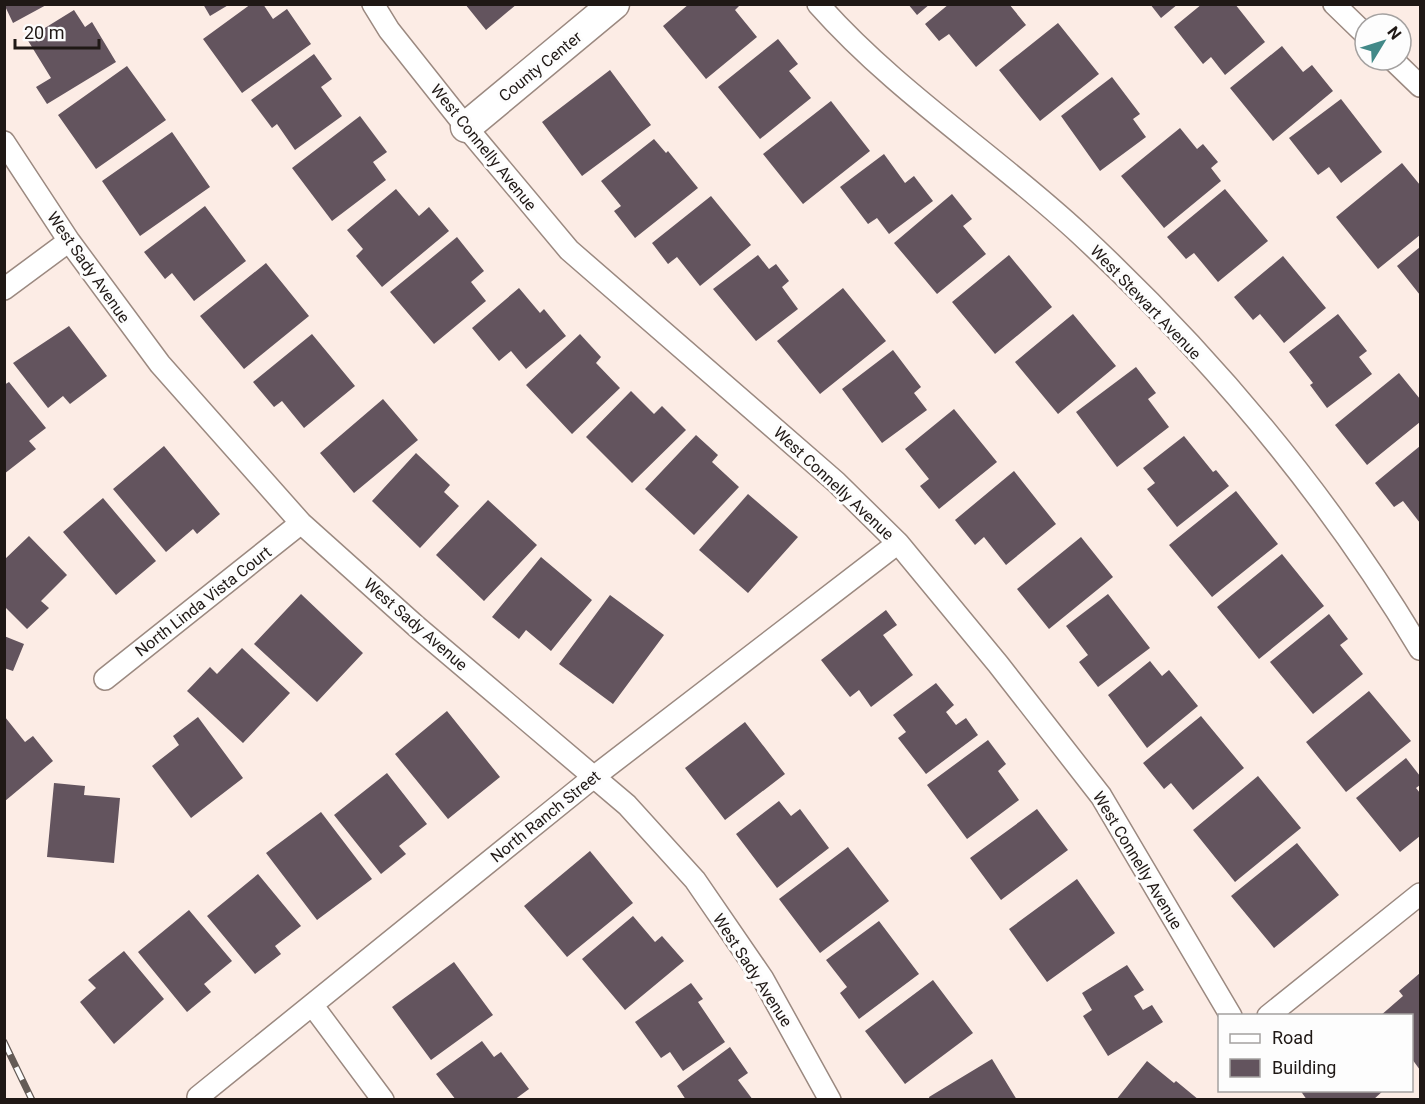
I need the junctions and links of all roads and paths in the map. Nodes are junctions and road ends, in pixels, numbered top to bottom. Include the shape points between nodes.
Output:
1 (373, 4) edge
2 (614, 4) edge
3 (818, 4) edge
4 (1334, 4) edge
5 (1353, 22) edge
6 (1405, 72) edge
7 (1420, 86) edge
8 (466, 127) junction
9 (4, 142) edge
10 (69, 241) junction
11 (4, 289) edge
12 (301, 523) junction
13 (898, 543) junction
14 (1420, 649) edge
15 (105, 679) dead end
16 (595, 776) junction
17 (1420, 894) edge
18 (313, 1006) junction
19 (1229, 1014) edge
20 (1270, 1014) edge
21 (198, 1097) dead end
22 (383, 1100) edge
23 (830, 1100) edge

1 - 8 street, West Connelly Avenue
2 - 8 street, County Center
3 - 14 street, West Stewart Avenue via 886,73 1079,234 1165,319 1278,446 1360,555
4 - 5 street
6 - 7 street
8 - 13 street, West Connelly Avenue via 569,250 836,482
9 - 10 street, West Sady Avenue
10 - 11 street
10 - 12 street, West Sady Avenue via 160,364
12 - 15 street, North Linda Vista Court
12 - 16 street, West Sady Avenue via 417,627
13 - 16 street, North Ranch Street
13 - 19 street, West Connelly Avenue via 999,664 1101,796
16 - 18 street, North Ranch Street
16 - 23 street, West Sady Avenue via 695,880 763,979
17 - 20 street
18 - 21 street, North Ranch Street
18 - 22 street

